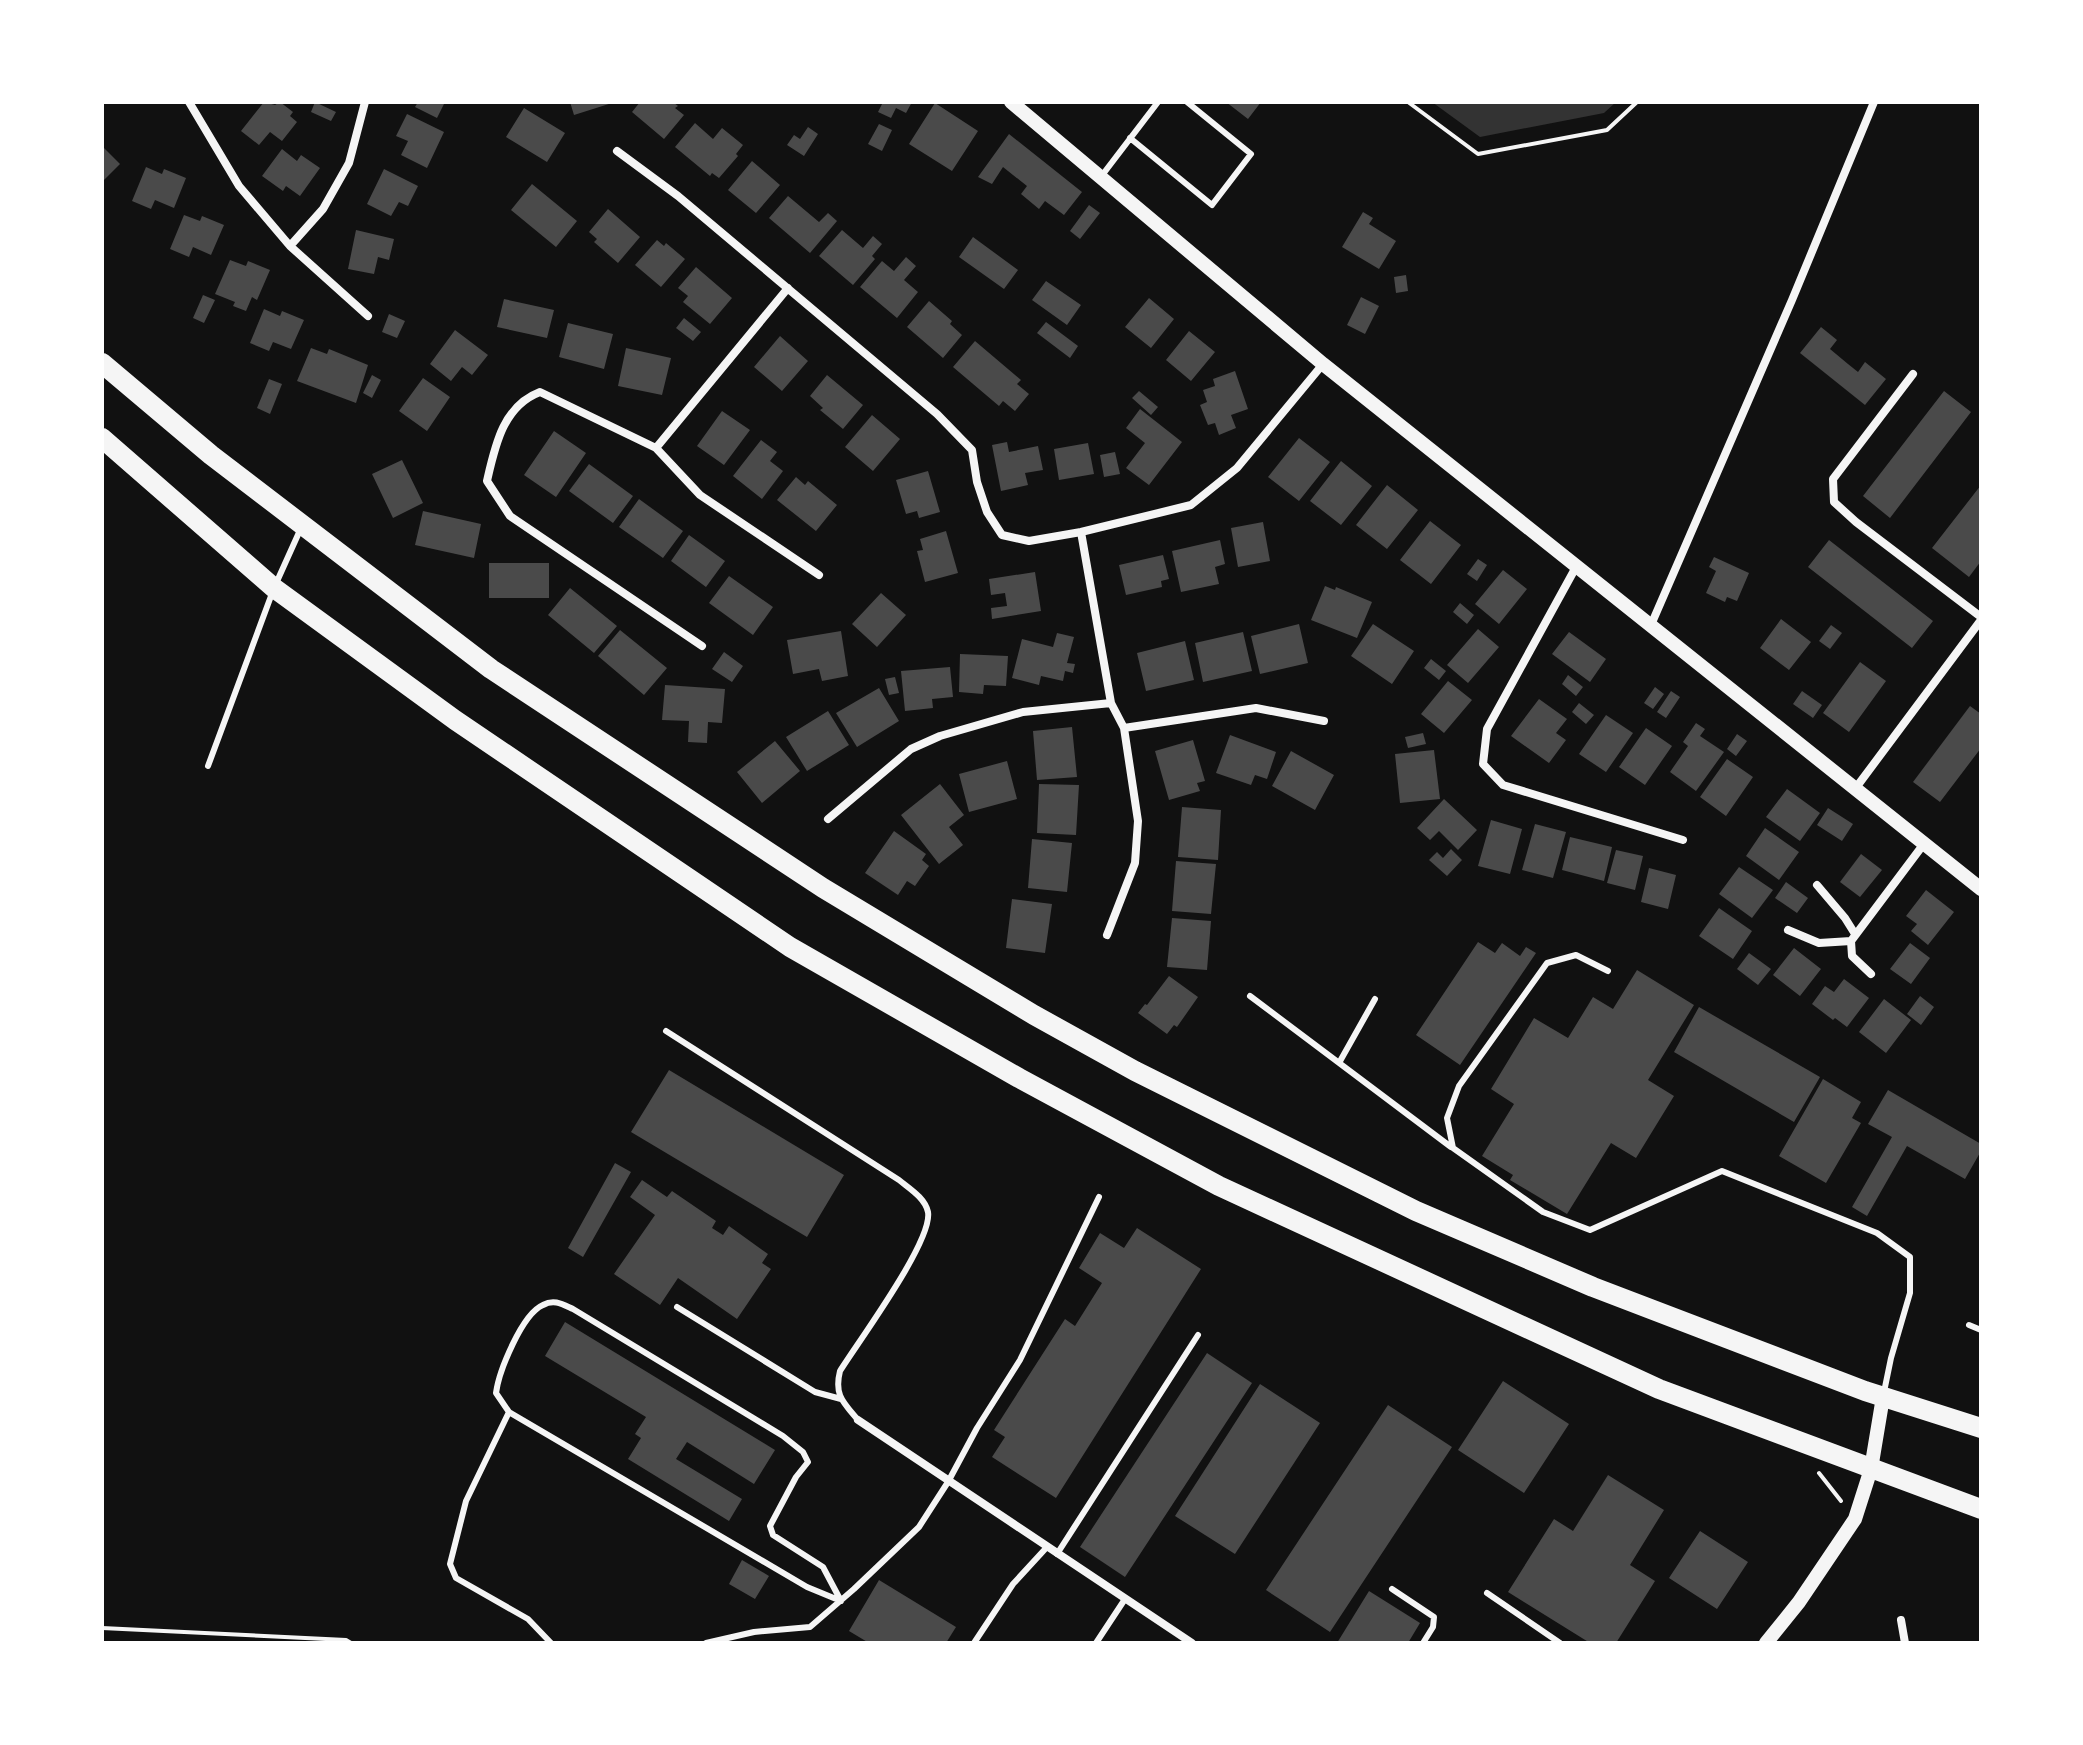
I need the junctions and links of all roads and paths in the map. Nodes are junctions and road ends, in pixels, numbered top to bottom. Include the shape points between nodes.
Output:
1 (189, 102) edge
2 (365, 102) edge
3 (1011, 102) edge
4 (1158, 102) edge
5 (1187, 102) edge
6 (1408, 102) edge
7 (1637, 102) edge
8 (1874, 102) edge
9 (1130, 138) junction
10 (617, 151) dead end
11 (1100, 178) junction
12 (290, 246) junction
13 (788, 288) junction
14 (368, 316) dead end
15 (102, 363) edge
16 (1323, 364) junction
17 (1913, 374) dead end
18 (102, 438) edge
19 (656, 448) junction
20 (303, 525) junction
21 (1081, 532) junction
22 (1576, 567) junction
23 (819, 575) dead end
24 (274, 588) junction
25 (1981, 618) edge
26 (1651, 625) junction
27 (702, 646) dead end
28 (1111, 703) junction
29 (1324, 721) dead end
30 (1124, 728) junction
31 (208, 766) dead end
32 (1854, 790) junction
33 (828, 819) dead end
34 (1683, 840) dead end
35 (1923, 845) junction
36 (1817, 885) dead end
37 (1981, 889) edge
38 (1788, 930) dead end
39 (1107, 935) dead end
40 (1853, 937) junction
41 (1608, 971) dead end
42 (1871, 974) dead end
43 (1250, 996) dead end
44 (1375, 999) dead end
45 (666, 1031) dead end
46 (1339, 1063) junction
47 (1453, 1148) junction
48 (1099, 1197) dead end
49 (677, 1307) dead end
50 (1969, 1325) dead end
51 (1981, 1330) edge
52 (1198, 1335) dead end
53 (1883, 1397) junction
54 (841, 1399) junction
55 (509, 1412) junction
56 (858, 1420) joint
57 (1981, 1428) edge
58 (1871, 1469) junction
59 (948, 1482) junction
60 (1981, 1509) edge
61 (1047, 1547) junction
62 (1057, 1554) junction
63 (1392, 1589) dead end
64 (1487, 1593) dead end
65 (1125, 1599) junction
66 (841, 1601) junction
67 (1901, 1620) dead end
68 (102, 1628) edge
69 (351, 1643) edge
70 (551, 1643) edge
71 (706, 1643) edge
72 (974, 1643) edge
73 (1096, 1643) edge
74 (1192, 1643) edge
75 (1423, 1643) edge
76 (1560, 1643) edge
77 (1766, 1643) edge
78 (1905, 1643) edge

1 - 12 street via 239,186
2 - 12 street via 349,163 323,209
3 - 11 street
4 - 9 lane
5 - 9 lane via 1251,154 1212,205
6 - 7 path via 1478,154 1607,130
8 - 26 street
9 - 11 lane
10 - 13 street
11 - 16 street
12 - 14 street
13 - 19 street
13 - 21 street via 972,450 987,512 1002,535 1029,541
15 - 20 highway
16 - 21 street via 1237,468 1191,505
16 - 22 street
17 - 25 street via 1833,479 1834,502
18 - 24 highway
19 - 23 street via 700,495
19 - 27 street via 540,392 524,398 508,416 487,481 510,516
20 - 24 lane
20 - 53 highway via 491,669 823,888 1097,1050 1416,1211 1593,1287
21 - 28 street
22 - 26 street
22 - 34 street via 1487,729 1483,764 1503,785
24 - 31 lane
24 - 58 highway via 455,720 790,947 1019,1078 1219,1186 1659,1389
25 - 32 street
26 - 32 street
28 - 30 street
28 - 33 street via 1023,712 940,736 911,749
29 - 30 street via 1256,708
30 - 39 street via 1138,821 1135,863
32 - 35 street
35 - 37 street
35 - 40 street
36 - 40 street via 1845,918
38 - 40 street via 1819,943
40 - 42 street via 1852,956
41 - 47 lane via 1576,955 1547,963 1459,1086 1447,1118
43 - 46 lane
44 - 46 lane
45 - 54 lane via 899,1180 928,1211 927,1228 901,1277 840,1371
46 - 47 lane
47 - 53 lane via 1543,1212 1590,1230 1722,1171 1877,1233 1910,1257 1910,1293
48 - 59 lane via 1020,1360
49 - 54 lane via 815,1392
50 - 51 lane
52 - 62 lane
53 - 57 highway
53 - 58 street
54 - 56 lane
55 - 66 lane via 807,1587
55 - 66 lane via 496,1393 498,1378 534,1310 557,1302 803,1452 808,1462 770,1526 773,1535 823,1567
55 - 70 lane via 466,1501 450,1564 456,1578 528,1619
56 - 59 street
58 - 60 highway
58 - 77 street via 1847,1534
59 - 61 street
59 - 66 lane via 919,1527
61 - 62 street
61 - 72 lane via 1013,1584
62 - 65 street
63 - 75 lane via 1434,1617
64 - 76 lane
65 - 73 lane
65 - 74 street
66 - 71 lane via 810,1627
67 - 78 street
68 - 69 path

